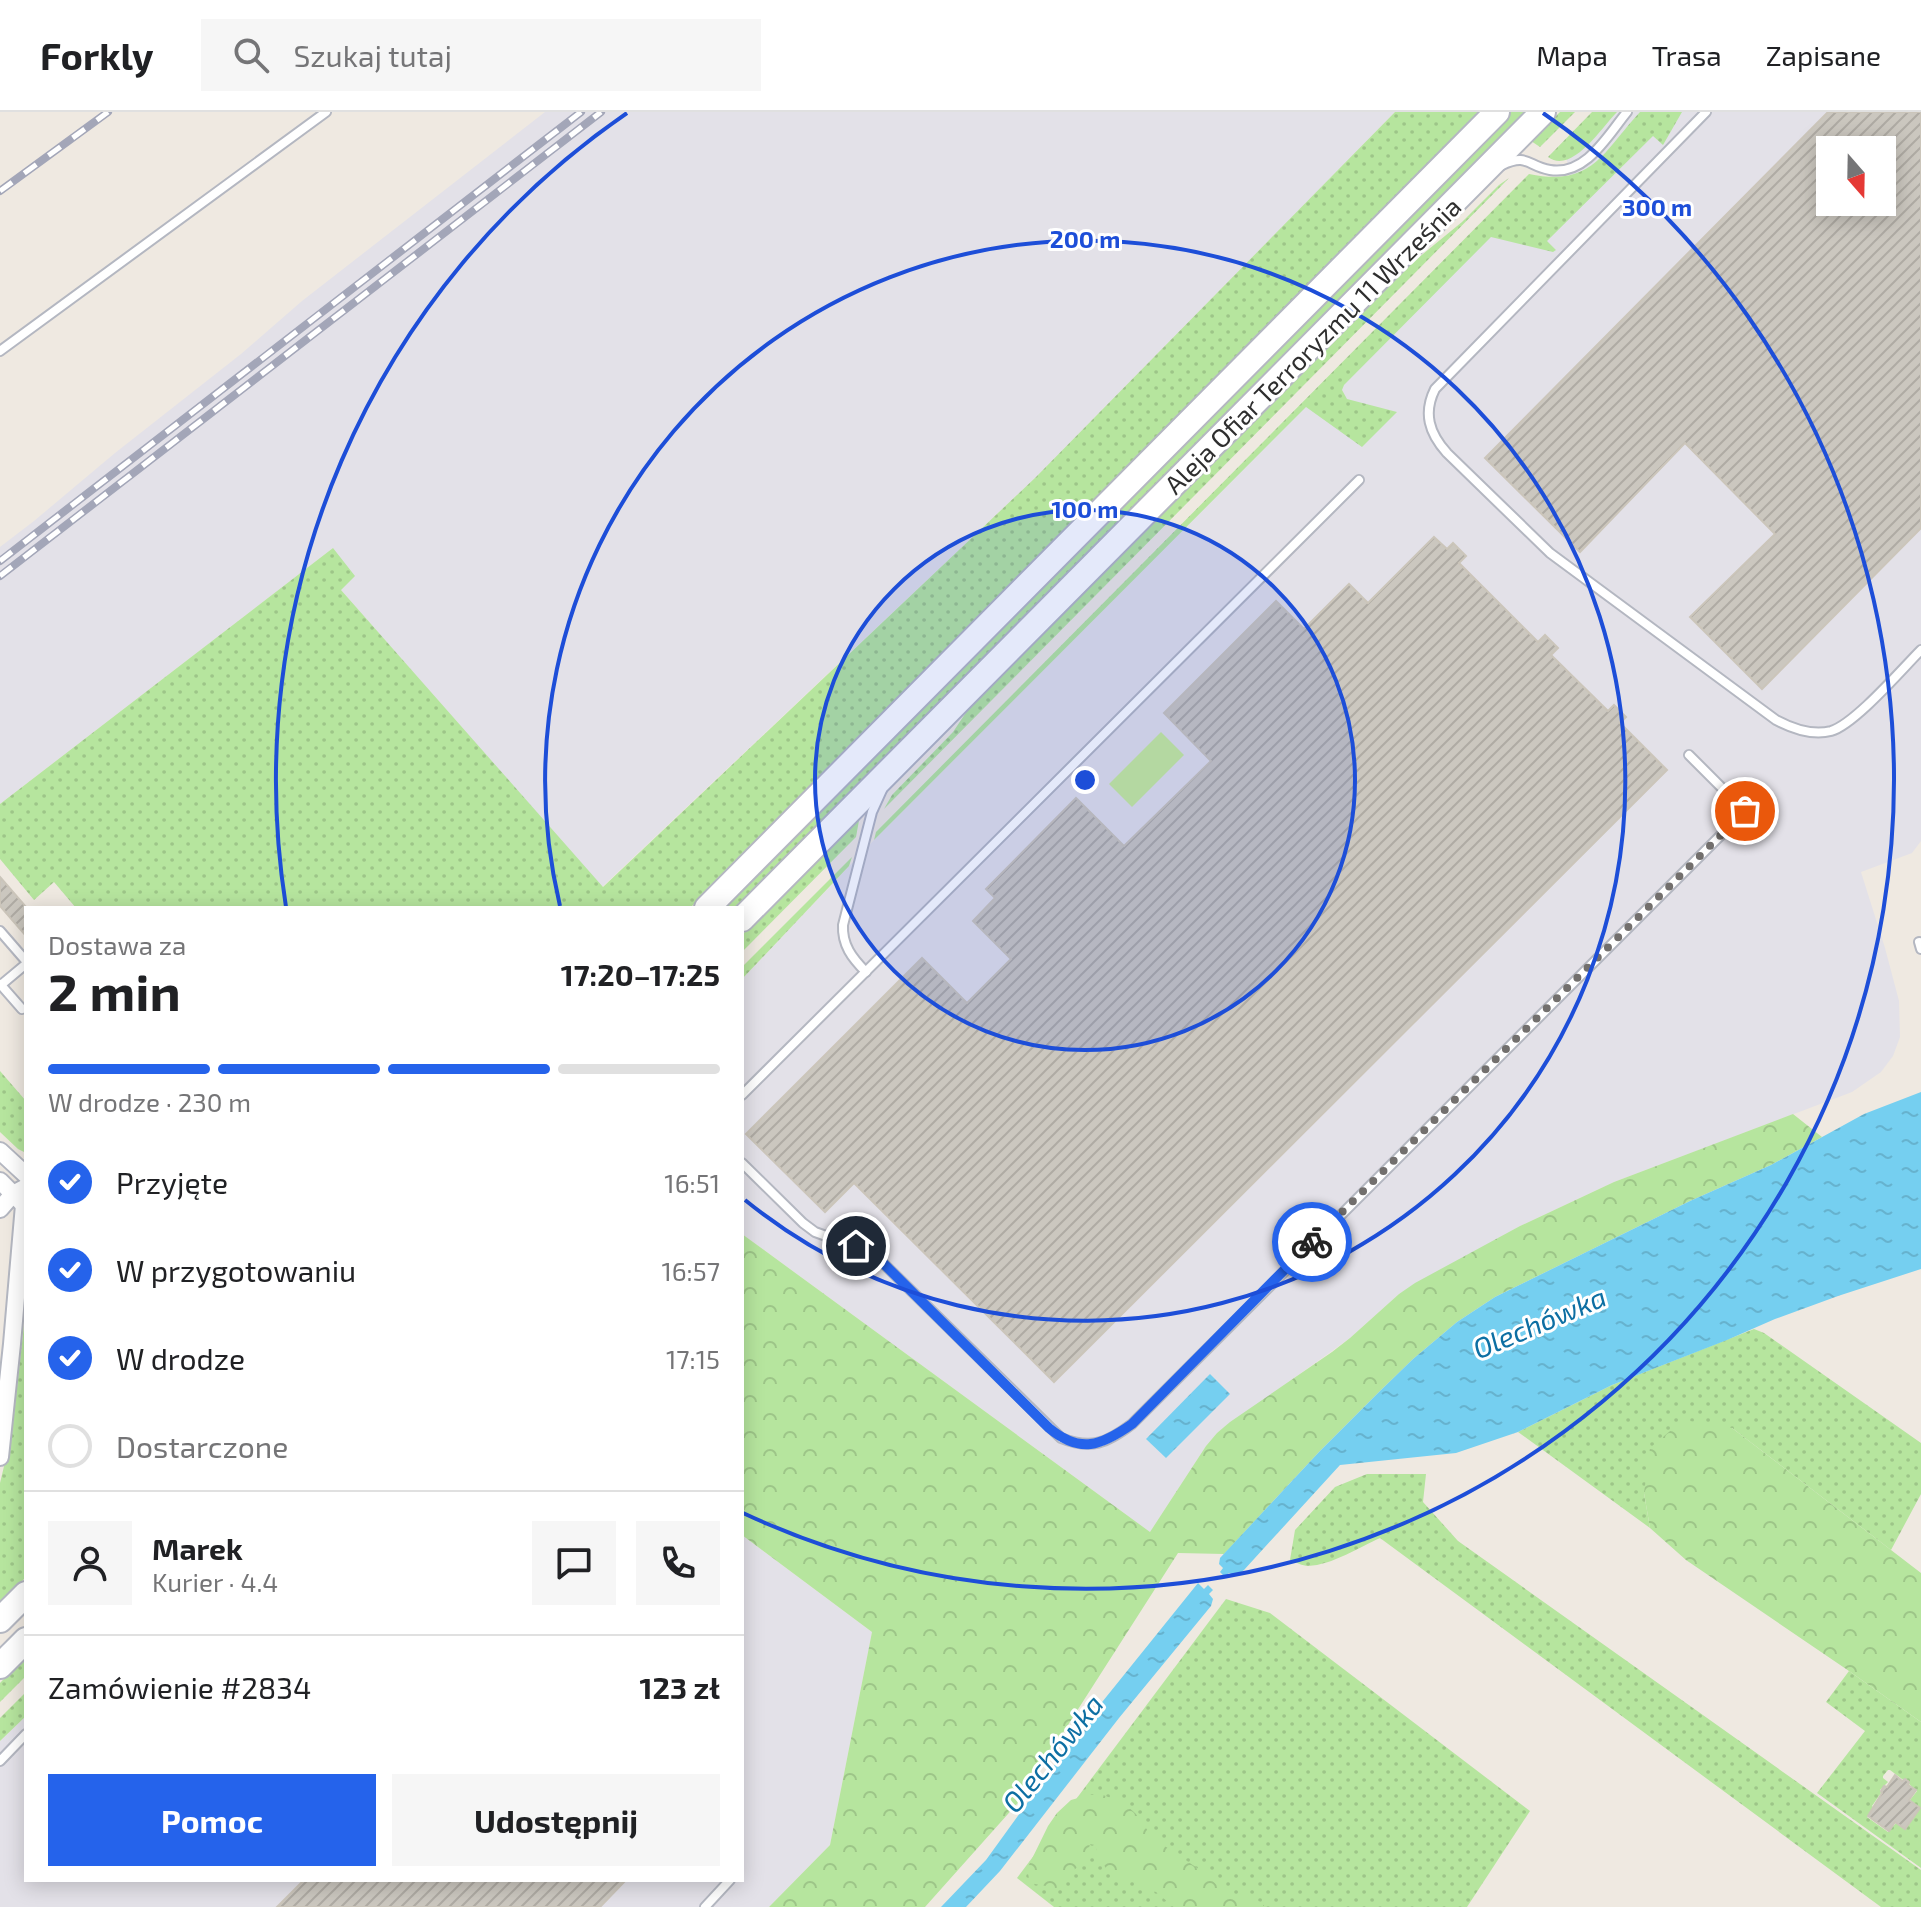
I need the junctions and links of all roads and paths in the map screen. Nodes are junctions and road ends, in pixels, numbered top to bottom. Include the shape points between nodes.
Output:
1 (326, 112) edge
2 (1497, 112) edge
3 (1543, 112) edge
4 (1627, 112) edge
5 (1706, 112) edge
6 (1465, 191) junction
7 (0, 351) edge
8 (1359, 480) dead end
9 (1921, 650) edge
10 (1689, 755) dead end
11 (893, 766) junction
12 (709, 906) edge
13 (744, 917) edge
14 (0, 931) edge
15 (24, 960) edge
16 (24, 964) edge
17 (866, 972) junction
18 (1, 985) edge
19 (22, 1009) dead end
20 (744, 1093) edge
21 (0, 1151) edge
22 (744, 1165) edge
23 (24, 1173) edge
24 (0, 1181) edge
25 (23, 1199) edge
26 (0, 1209) edge
27 (24, 1293) edge
28 (15, 1306) junction
29 (0, 1457) edge
30 (24, 1596) edge
31 (0, 1620) edge
32 (24, 1642) edge
33 (0, 1666) edge
34 (24, 1736) edge
35 (0, 1761) edge
36 (728, 1882) edge
37 (705, 1907) edge

1 - 7 lane
2 - 12 street, Aleja Ofiar Terroryzmu 11 Września
3 - 6 street, Aleja Ofiar Terroryzmu 11 Września
4 - 6 lane via 1580,164 1549,170 1515,160
5 - 9 lane via 1435,389 1428,408 1431,430 1447,453 1550,553 1791,728 1817,732 1848,722
6 - 11 street, Aleja Ofiar Terroryzmu 11 Września
8 - 17 lane
10 - 22 lane via 1745,811 1132,1424 1106,1440 1091,1445 1061,1438 882,1262 870,1252 815,1232
11 - 13 street, Aleja Ofiar Terroryzmu 11 Września
11 - 17 lane via 872,812 843,925 848,950
14 - 15 lane
16 - 18 lane
17 - 20 lane
18 - 19 lane
21 - 23 street
24 - 25 street
25 - 26 street
25 - 28 street
27 - 28 street
28 - 29 street
30 - 31 street
32 - 33 street
34 - 35 lane
36 - 37 lane

